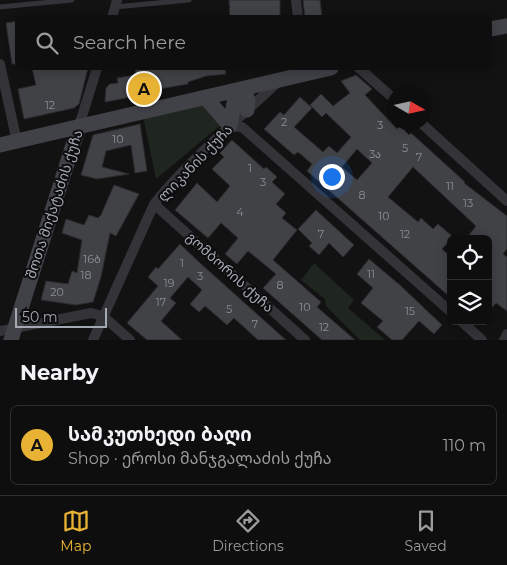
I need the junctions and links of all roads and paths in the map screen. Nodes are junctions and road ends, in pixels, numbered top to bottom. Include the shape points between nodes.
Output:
1 (72, 0) edge
2 (190, 0) edge
3 (296, 0) edge
4 (0, 7) edge
5 (115, 8) edge
6 (298, 15) edge
7 (507, 26) edge
8 (492, 29) edge
9 (0, 64) edge
10 (96, 70) edge
11 (361, 70) edge
12 (304, 71) edge
13 (278, 82) junction
14 (240, 90) junction
15 (387, 93) edge
16 (206, 98) junction
17 (247, 110) junction
18 (79, 126) junction
19 (230, 126) junction
20 (429, 130) edge
21 (17, 142) junction
22 (0, 145) edge
23 (507, 201) edge
24 (154, 204) junction
25 (447, 308) edge
26 (103, 316) junction
27 (465, 325) edge
28 (9, 332) edge
29 (507, 334) edge
30 (93, 340) edge
31 (130, 340) edge
32 (305, 340) edge
33 (482, 340) edge
34 (504, 340) edge

1 - 4 lane
2 - 5 lane
3 - 6 street
7 - 8 street
9 - 21 street
10 - 18 street, შოთა მიქატაძის ქუჩა
11 - 15 street
12 - 13 street
13 - 14 street
13 - 17 street, ლიკანის ქუჩა
14 - 16 street
14 - 17 street via 248,100
14 - 19 street
16 - 18 street
16 - 19 street
17 - 19 street, ლიკანის ქუჩა
18 - 21 street
18 - 28 street, შოთა მიქატაძის ქუჩა
19 - 24 street, ლიკანის ქუჩა
19 - 25 street via 242,127
20 - 23 street
21 - 22 street
24 - 26 street, ლიკანის ქუჩა
24 - 32 street, გომბორის ქუჩა
26 - 28 street via 84,313
26 - 30 street, ლიკანის ქუჩა
26 - 31 street
27 - 33 street
29 - 34 street

